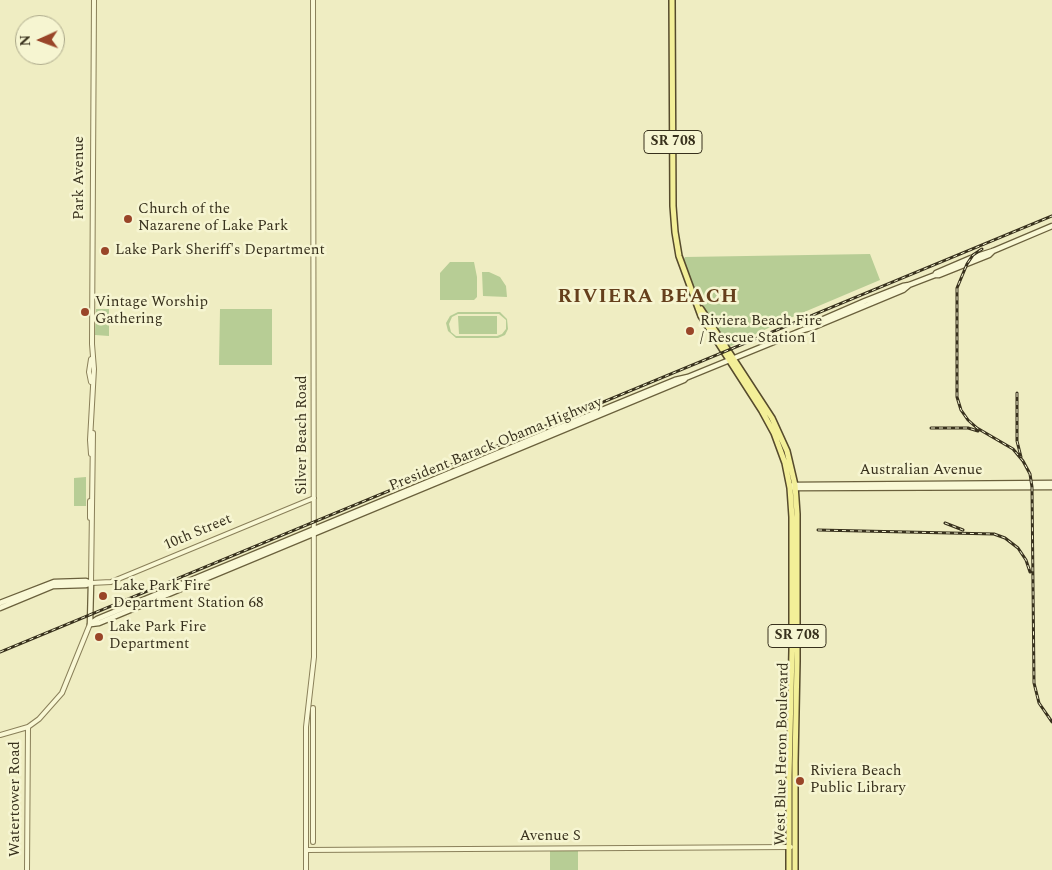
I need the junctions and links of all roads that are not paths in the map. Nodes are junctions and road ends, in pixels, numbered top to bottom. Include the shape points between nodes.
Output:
1 (94, 0) edge
2 (313, 0) edge
3 (672, 0) edge
4 (1052, 226) edge
5 (732, 359) junction
6 (1052, 483) edge
7 (792, 486) junction
8 (1052, 487) edge
9 (314, 498) junction
10 (314, 531) junction
11 (91, 583) junction
12 (0, 604) edge
13 (0, 608) edge
14 (90, 624) junction
15 (792, 634) junction
16 (797, 661) junction
17 (792, 664) junction
18 (797, 693) junction
19 (313, 708) dead end
20 (28, 727) junction
21 (0, 735) edge
22 (313, 842) dead end
23 (792, 847) junction
24 (306, 850) junction
25 (28, 870) edge
26 (306, 870) edge
27 (789, 870) edge
28 (794, 870) edge

1 - 11 street, Park Avenue
2 - 9 street, Silver Beach Road
3 - 5 main road, West Blue Heron Boulevard / SR 708 via 673,221 682,266 698,305
4 - 5 main road, President Barack Obama Highway via 938,275 843,310
5 - 7 main road, West Blue Heron Boulevard / SR 708 via 779,431 787,451
5 - 10 main road, President Barack Obama Highway
6 - 7 main road, Australian Avenue
7 - 8 main road, Australian Avenue
7 - 15 main road, West Blue Heron Boulevard / SR 708
7 - 16 main road, West Blue Heron Boulevard / SR 708
9 - 10 street, Silver Beach Road
9 - 11 street, 10th Street via 110,582
10 - 14 main road, President Barack Obama Highway
10 - 24 street, Silver Beach Road via 314,656 306,727
11 - 12 main road, 10th Street via 54,582
11 - 13 main road, 10th Street via 53,586
11 - 14 main road, Park Avenue
14 - 20 street via 62,693
15 - 16 main road
15 - 17 main road, West Blue Heron Boulevard / SR 708
16 - 18 main road, West Blue Heron Boulevard / SR 708
17 - 18 main road
17 - 23 main road, West Blue Heron Boulevard / SR 708
18 - 23 main road, West Blue Heron Boulevard / SR 708
19 - 22 street
20 - 21 street
20 - 25 street, Watertower Road
23 - 24 street, Avenue S
23 - 27 main road, West Blue Heron Boulevard / SR 708
23 - 28 main road, West Blue Heron Boulevard / SR 708
24 - 26 street, Silver Beach Road

